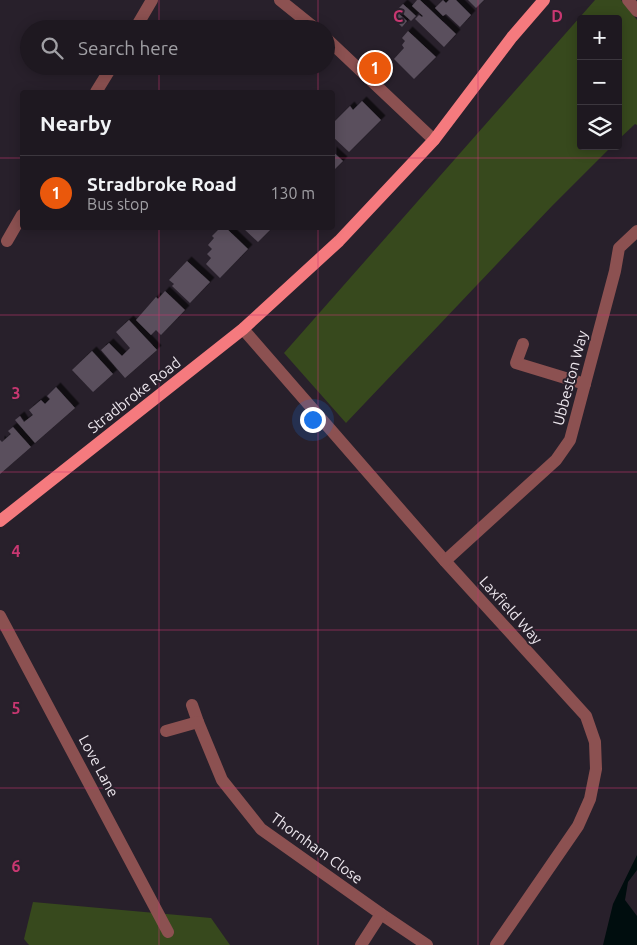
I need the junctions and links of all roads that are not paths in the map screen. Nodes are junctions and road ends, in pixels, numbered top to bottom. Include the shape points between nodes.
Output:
1 (152, 0) edge
2 (280, 0) edge
3 (544, 0) edge
4 (628, 0) edge
5 (637, 11) edge
6 (140, 20) edge
7 (305, 20) edge
8 (335, 46) edge
9 (106, 75) edge
10 (97, 90) edge
11 (434, 140) junction
12 (20, 218) edge
13 (637, 231) edge
14 (7, 241) dead end
15 (243, 329) junction
16 (522, 344) dead end
17 (585, 384) junction
18 (0, 521) edge
19 (445, 561) junction
20 (0, 616) edge
21 (192, 705) dead end
22 (198, 722) junction
23 (166, 731) dead end
24 (381, 914) junction
25 (168, 932) dead end
26 (361, 945) edge
27 (427, 945) edge
28 (496, 945) edge

1 - 6 street
2 - 7 street
3 - 11 main road, Stradbroke Road
4 - 5 street
8 - 11 street
9 - 10 street
11 - 15 main road, Stradbroke Road via 340,240
12 - 14 street
13 - 17 street, Ubbeston Way via 618,248 615,271
15 - 18 main road, Stradbroke Road
15 - 19 street, Laxfield Way
16 - 17 street via 516,363
17 - 19 street, Ubbeston Way via 570,440 556,460
19 - 28 street, Laxfield Way via 586,716 596,742 592,792 578,826
20 - 25 street, Love Lane
21 - 22 street, Thornham Close
22 - 23 street
22 - 24 street, Thornham Close via 222,780 260,829
24 - 26 street
24 - 27 street, Thornham Close

